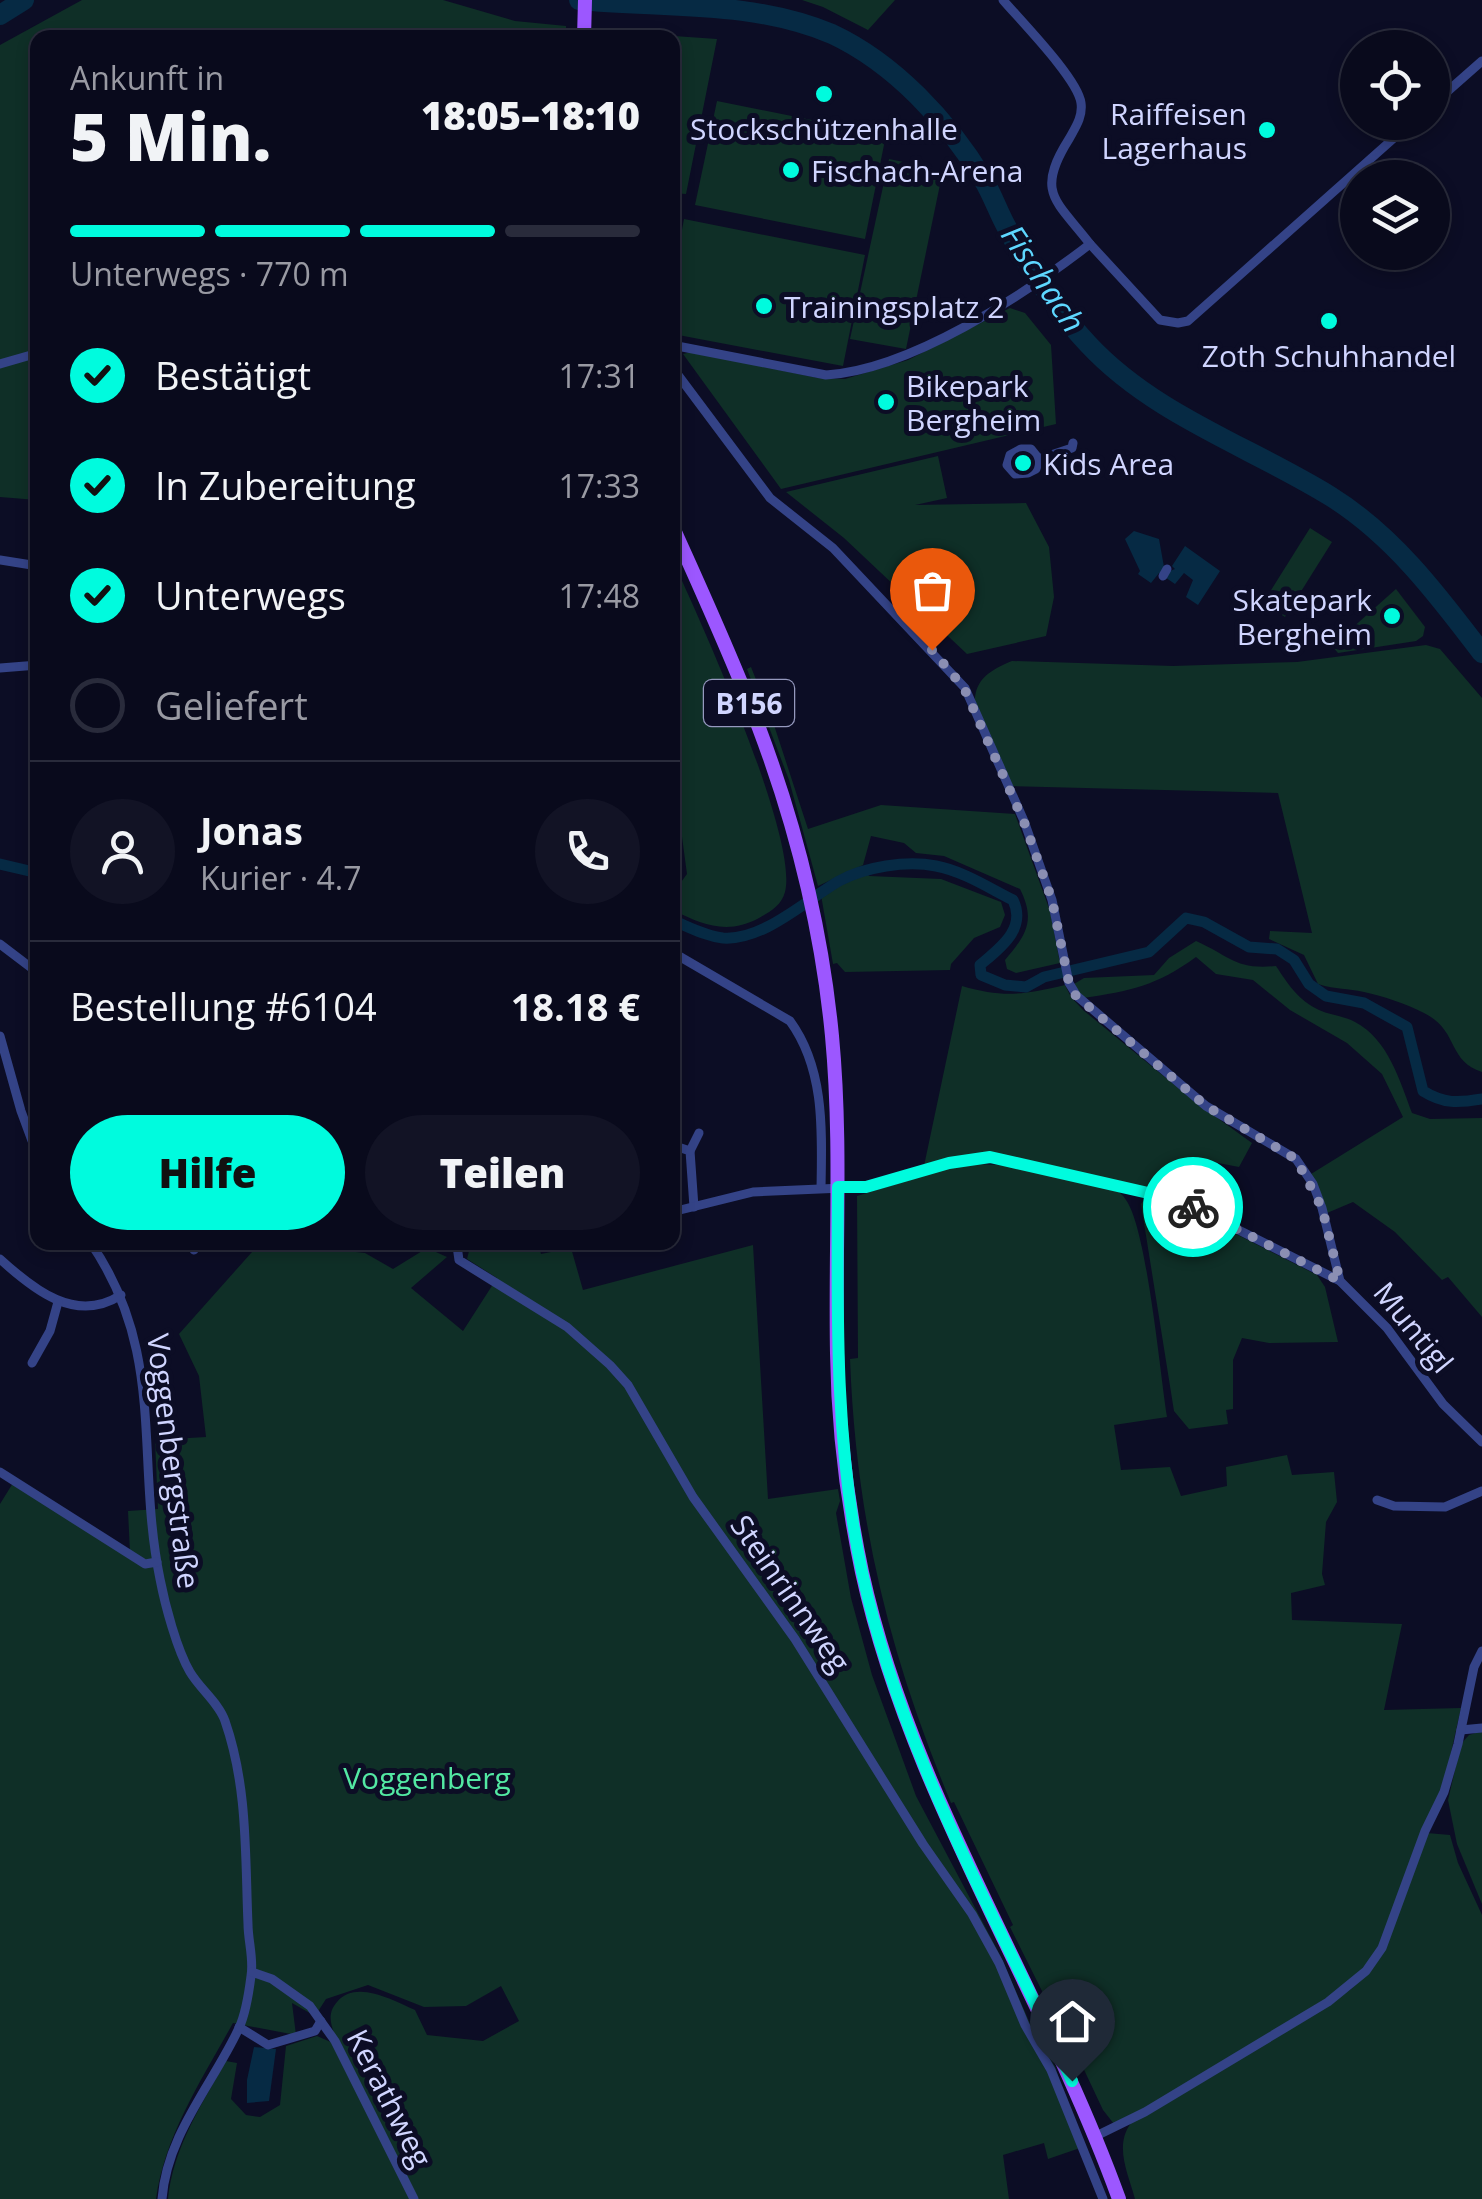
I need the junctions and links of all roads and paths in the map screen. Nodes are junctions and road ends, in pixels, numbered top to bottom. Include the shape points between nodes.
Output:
1 (585, 0) edge
2 (1002, 0) edge
3 (584, 30) edge
4 (1482, 61) edge
5 (1450, 89) edge
6 (1392, 140) edge
7 (1090, 244) junction
8 (680, 347) edge
9 (30, 355) edge
10 (0, 364) edge
11 (680, 379) edge
12 (1073, 444) dead end
13 (1039, 459) junction
14 (994, 460) dead end
15 (1006, 461) junction
16 (680, 544) edge
17 (0, 560) edge
18 (30, 565) edge
19 (30, 666) edge
20 (0, 668) edge
21 (0, 944) edge
22 (680, 957) edge
23 (30, 967) edge
24 (0, 1036) edge
25 (699, 1133) dead end
26 (30, 1137) edge
27 (680, 1148) edge
28 (690, 1151) junction
29 (838, 1187) junction
30 (821, 1188) junction
31 (694, 1207) junction
32 (680, 1210) edge
33 (95, 1250) edge
34 (458, 1250) edge
35 (0, 1260) edge
36 (1340, 1281) junction
37 (121, 1295) junction
38 (58, 1302) junction
39 (32, 1363) dead end
40 (1482, 1442) edge
41 (0, 1472) edge
42 (1482, 1491) edge
43 (1376, 1500) dead end
44 (156, 1562) junction
45 (1482, 1652) edge
46 (1482, 1728) edge
47 (1461, 1730) junction
48 (252, 1972) junction
49 (321, 2021) junction
50 (240, 2027) junction
51 (1096, 2136) junction
52 (162, 2199) edge
53 (414, 2199) edge
54 (1103, 2199) edge
55 (1120, 2199) edge

1 - 3 main road
2 - 7 street via 1079,94 1081,115 1052,167 1050,189
4 - 5 street
6 - 7 street via 1188,321 1160,320
7 - 8 street via 1015,298 906,356 848,374
9 - 10 street
11 - 36 street via 770,498 833,548 956,675 1024,822 1052,900 1069,983 1086,1007 1206,1106 1296,1159 1322,1208
12 - 13 street
13 - 15 street via 1026,448
13 - 15 street via 1033,472 1020,474
14 - 15 street
16 - 29 main road, B156 via 759,728 794,834 831,1033
17 - 18 street
19 - 20 street
21 - 23 street
22 - 30 street via 790,1021 802,1038 821,1111
24 - 26 street
25 - 28 street
27 - 28 street
28 - 31 street
29 - 30 street, Muntigl
29 - 36 street, Muntigl via 866,1187 990,1157 1033,1164 1179,1200
29 - 51 main road, B156 via 837,1356 845,1460 876,1628 914,1745 956,1843
30 - 31 street, Muntigl via 753,1192
31 - 32 street, Muntigl
33 - 37 street, Voggenbergstraße
34 - 54 street, Steinrinnweg via 460,1260 567,1327 628,1385 693,1497 795,1639 972,1914 1057,2084
35 - 38 street
36 - 40 street, Muntigl
37 - 38 street via 94,1306
37 - 44 street, Voggenbergstraße via 134,1332 146,1415
38 - 39 street
41 - 44 street via 145,1564
42 - 43 street via 1445,1506
44 - 48 street, Voggenbergstraße via 188,1670 224,1717 240,1774
45 - 47 street
46 - 47 street
47 - 51 street via 1392,1924 1366,1971 1328,2002
48 - 49 street, Kerathweg via 272,1979
48 - 50 street, Voggenbergstraße
49 - 50 street, Kerathweg via 315,2031 268,2045
49 - 53 street, Kerathweg
50 - 52 street, Voggenbergstraße via 183,2128
51 - 55 main road, B156

